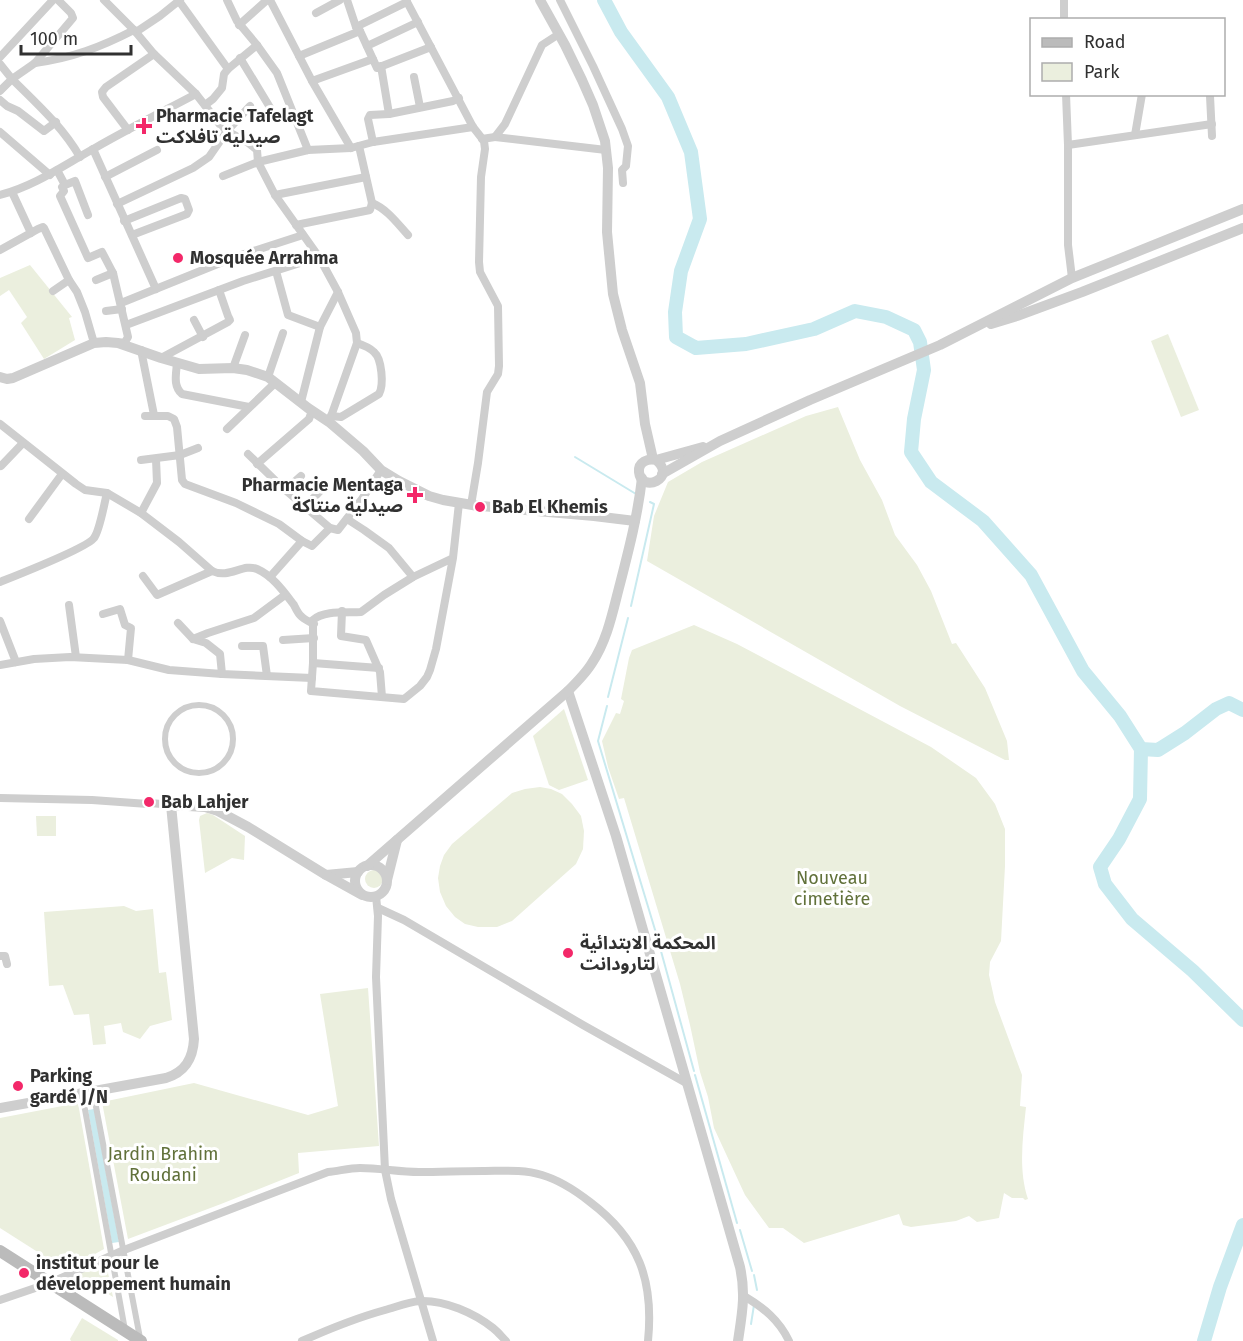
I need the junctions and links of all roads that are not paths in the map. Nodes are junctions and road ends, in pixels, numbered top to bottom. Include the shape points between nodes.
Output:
1 (104, 0) edge
2 (227, 0) edge
3 (268, 0) edge
4 (340, 0) edge
5 (347, 0) edge
6 (540, 0) edge
7 (560, 0) edge
8 (1064, 0) edge
9 (52, 1) edge
10 (179, 1) edge
11 (407, 1) edge
12 (316, 13) dead end
13 (1064, 18) edge
14 (418, 22) junction
15 (239, 25) junction
16 (358, 29) junction
17 (135, 31) junction
18 (559, 34) junction
19 (257, 45) junction
20 (367, 46) junction
21 (431, 47) junction
22 (154, 54) junction
23 (299, 56) junction
24 (0, 57) edge
25 (240, 58) junction
26 (373, 59) junction
27 (35, 63) junction
28 (0, 64) edge
29 (381, 66) junction
30 (228, 69) junction
31 (414, 77) dead end
32 (12, 79) junction
33 (312, 81) junction
34 (0, 91) edge
35 (196, 94) junction
36 (1066, 96) edge
37 (1142, 96) edge
38 (1210, 96) dead end
39 (459, 98) junction
40 (0, 100) edge
41 (205, 105) junction
42 (250, 106) dead end
43 (420, 108) junction
44 (389, 114) junction
45 (277, 119) dead end
46 (56, 122) junction
47 (1212, 124) junction
48 (473, 127) junction
49 (128, 130) junction
50 (227, 131) junction
51 (0, 132) edge
52 (1135, 135) junction
53 (1212, 136) dead end
54 (495, 137) junction
55 (482, 139) junction
56 (374, 142) junction
57 (1068, 145) junction
58 (355, 147) junction
59 (93, 149) junction
60 (157, 150) dead end
61 (308, 150) junction
62 (606, 150) junction
63 (80, 156) junction
64 (258, 162) junction
65 (54, 172) junction
66 (223, 176) dead end
67 (105, 177) junction
68 (366, 177) junction
69 (623, 183) dead end
70 (65, 185) junction
71 (4, 192) edge
72 (275, 195) junction
73 (372, 203) junction
74 (117, 204) junction
75 (1243, 209) edge
76 (88, 215) dead end
77 (124, 221) junction
78 (296, 225) junction
79 (1243, 228) edge
80 (31, 232) junction
81 (132, 235) junction
82 (303, 235) junction
83 (408, 235) dead end
84 (0, 250) edge
85 (319, 257) junction
86 (276, 271) junction
87 (113, 273) junction
88 (1072, 278) junction
89 (69, 280) junction
90 (96, 280) dead end
91 (156, 289) junction
92 (219, 290) junction
93 (53, 291) dead end
94 (338, 292) junction
95 (121, 306) junction
96 (106, 311) dead end
97 (194, 320) dead end
98 (126, 325) junction
99 (320, 327) junction
100 (974, 328) junction
101 (284, 333) dead end
102 (245, 335) dead end
103 (203, 337) junction
104 (94, 343) junction
105 (118, 343) junction
106 (357, 343) junction
107 (141, 350) junction
108 (161, 358) junction
109 (177, 363) junction
110 (233, 368) junction
111 (0, 376) edge
112 (272, 380) junction
113 (301, 402) junction
114 (249, 407) junction
115 (312, 411) junction
116 (154, 415) junction
117 (145, 416) dead end
118 (330, 419) junction
119 (645, 424) junction
120 (2, 429) edge
121 (227, 429) dead end
122 (720, 441) junction
123 (23, 443) junction
124 (198, 448) dead end
125 (248, 454) dead end
126 (180, 455) junction
127 (156, 459) junction
128 (141, 460) dead end
129 (655, 460) junction
130 (257, 464) junction
131 (642, 464) junction
132 (2, 466) dead end
133 (381, 470) junction
134 (62, 474) junction
135 (663, 474) junction
136 (301, 476) dead end
137 (642, 478) junction
138 (653, 483) junction
139 (283, 488) junction
140 (322, 489) dead end
141 (107, 493) junction
142 (472, 505) junction
143 (639, 505) junction
144 (306, 506) junction
145 (141, 513) junction
146 (29, 519) dead end
147 (347, 519) junction
148 (635, 521) junction
149 (330, 528) junction
150 (302, 541) junction
151 (453, 558) junction
152 (212, 570) junction
153 (143, 576) dead end
154 (270, 577) junction
155 (413, 577) junction
156 (0, 582) edge
157 (285, 595) junction
158 (69, 605) dead end
159 (342, 611) junction
160 (103, 614) dead end
161 (0, 621) edge
162 (178, 623) dead end
163 (314, 624) junction
164 (314, 638) junction
165 (193, 639) junction
166 (283, 640) dead end
167 (242, 646) dead end
168 (76, 657) junction
169 (128, 660) junction
170 (16, 662) junction
171 (314, 663) junction
172 (0, 665) edge
173 (379, 668) junction
174 (222, 674) junction
175 (267, 676) junction
176 (312, 678) junction
177 (568, 691) junction
178 (382, 697) junction
179 (207, 706) joint
180 (0, 798) edge
181 (171, 806) junction
182 (397, 840) junction
183 (363, 869) junction
184 (326, 875) junction
185 (386, 883) junction
186 (362, 895) junction
187 (376, 896) junction
188 (378, 908) junction
189 (0, 956) edge
190 (7, 964) dead end
191 (688, 1084) junction
192 (87, 1092) junction
193 (0, 1108) edge
194 (385, 1170) junction
195 (109, 1173) junction
196 (97, 1176) junction
197 (124, 1250) junction
198 (0, 1251) edge
199 (112, 1256) junction
200 (50, 1283) junction
201 (744, 1296) junction
202 (0, 1300) edge
203 (421, 1301) junction
204 (783, 1328) junction
205 (133, 1337) edge
206 (303, 1341) edge
207 (433, 1341) edge
208 (506, 1341) edge
209 (648, 1341) edge
210 (738, 1341) edge
211 (781, 1341) edge
212 (789, 1341) edge

1 - 17 street
2 - 15 street
3 - 15 street
3 - 23 street
4 - 12 street
5 - 16 street
6 - 18 street
7 - 69 street via 628,146
8 - 13 street
9 - 24 street
9 - 27 street via 73,18
10 - 17 street
10 - 30 street
11 - 14 street
11 - 16 street
14 - 20 street
14 - 21 street
15 - 19 street
16 - 20 street
16 - 23 street
17 - 22 street
17 - 27 street via 79,54
18 - 54 street via 542,45
18 - 62 street via 593,105
19 - 25 street
19 - 61 street via 281,80
20 - 26 street
21 - 29 street
21 - 39 street
22 - 35 street
22 - 49 street via 102,92
23 - 33 street
25 - 30 street
25 - 45 street
26 - 29 street via 377,68
26 - 33 street
27 - 32 street
28 - 32 street
29 - 44 street
30 - 41 street via 222,88
31 - 43 street
32 - 34 street
32 - 46 street
33 - 58 street
35 - 41 street
35 - 49 street
36 - 57 street
37 - 52 street
38 - 47 street
39 - 43 street
39 - 48 street
40 - 46 street via 44,131
41 - 50 street
42 - 50 street
43 - 44 street
44 - 56 street via 369,116
46 - 63 street
47 - 52 street
47 - 53 street
48 - 55 street
48 - 56 street
49 - 59 street
50 - 64 street via 256,150
50 - 74 street via 209,157 193,168
51 - 65 street
52 - 57 street
54 - 55 street
54 - 62 street
55 - 142 street via 485,149 479,262 480,272 498,306 499,366 487,392
56 - 58 street
57 - 88 street via 1068,246
58 - 61 street
58 - 68 street
59 - 63 street
59 - 67 street
60 - 67 street
61 - 64 street
62 - 119 street via 613,294 640,383
63 - 65 street
64 - 66 street
64 - 72 street
65 - 70 street
65 - 71 street
67 - 74 street
68 - 72 street
68 - 73 street
70 - 76 street via 75,181
70 - 87 street via 60,196 88,258 102,252
71 - 80 street
72 - 78 street
73 - 78 street via 370,210
73 - 83 street via 389,214
74 - 77 street
75 - 88 street
77 - 81 street
77 - 81 street via 185,199 188,214
78 - 82 street
79 - 100 street via 1037,309
80 - 84 street
80 - 89 street via 44,228
81 - 91 street
82 - 85 street
82 - 91 street
85 - 86 street
85 - 94 street
86 - 92 street
86 - 99 street via 288,315
87 - 90 street
87 - 95 street
88 - 100 street
89 - 93 street
89 - 104 street via 85,312
91 - 95 street
92 - 98 street
92 - 103 street via 230,320
94 - 99 street
94 - 106 street
95 - 96 street
95 - 98 street
97 - 103 street
98 - 105 street via 128,337
99 - 113 street
100 - 122 street
101 - 112 street
102 - 110 street
103 - 108 street
104 - 105 street
104 - 111 street via 19,376
105 - 107 street
106 - 118 street
106 - 118 street via 378,357 381,391 341,417
107 - 108 street
107 - 116 street
108 - 109 street
109 - 110 street via 199,369
109 - 114 street via 177,388 182,394
110 - 112 street
112 - 113 street
112 - 114 street
113 - 115 street
114 - 121 street
115 - 118 street
115 - 130 street via 309,419
116 - 117 street
116 - 126 street via 174,419
118 - 133 street
119 - 129 street
119 - 131 street
120 - 123 street
122 - 129 street
122 - 135 street
123 - 132 street
123 - 134 street
124 - 126 street
125 - 130 street
126 - 127 street
126 - 150 street via 185,484 236,503 279,524
127 - 128 street
127 - 145 street via 157,483
129 - 131 street
129 - 135 street via 662,466
130 - 139 street
131 - 137 street
133 - 142 street via 429,496
133 - 147 street
134 - 141 street via 84,490
134 - 146 street
135 - 138 street
136 - 139 street
137 - 138 street
137 - 143 street
138 - 143 street
139 - 144 street
140 - 144 street
141 - 145 street
141 - 156 street via 92,541
142 - 148 street
142 - 151 street
143 - 148 street
144 - 149 street
145 - 152 street
147 - 149 street via 338,530
147 - 155 street via 389,548
148 - 177 street via 601,646 584,675
149 - 150 street via 312,546
150 - 154 street
151 - 155 street
151 - 178 street via 427,678 407,698
152 - 153 street via 157,595
152 - 154 street via 224,574 253,568
154 - 157 street
155 - 159 street via 361,612
157 - 163 street via 302,618
157 - 165 street via 254,618
158 - 168 street
159 - 163 street via 318,616
159 - 173 street via 341,636 366,640
160 - 169 street via 120,609 125,625 130,628
161 - 170 street
162 - 165 street
163 - 164 street
164 - 166 street
164 - 171 street
165 - 174 street via 220,654
167 - 175 street via 264,647
168 - 169 street
168 - 170 street
169 - 174 street via 169,670
170 - 172 street
171 - 173 street
171 - 176 street
173 - 178 street
174 - 175 street
175 - 176 street
176 - 178 street via 311,691
177 - 182 street
177 - 191 street via 616,836
179 - 179 street via 218,711 232,730 231,753 215,770 192,772 172,760 165,737 168,726 184,709
180 - 181 street
181 - 184 street via 218,811
181 - 192 street via 193,1050 187,1065 172,1076
182 - 183 street
182 - 185 street
183 - 184 street
183 - 185 street via 379,868
183 - 186 street via 355,878
184 - 186 street
185 - 187 street
186 - 187 street
187 - 188 street
188 - 191 street
188 - 194 street via 376,977
189 - 190 street via 5,956
191 - 201 street via 741,1267
192 - 193 street
192 - 195 street
192 - 196 street
194 - 197 street via 328,1172
194 - 203 street
194 - 209 street via 528,1172 543,1175 583,1197 625,1235 639,1260 648,1292
195 - 196 street
195 - 197 street
196 - 199 street
197 - 199 street
197 - 205 street
198 - 200 main road
199 - 200 street
199 - 205 street
200 - 202 street
200 - 205 main road
201 - 204 street
201 - 210 street
203 - 206 street via 370,1314
203 - 207 street
203 - 208 street via 475,1317
204 - 211 street
204 - 212 street

